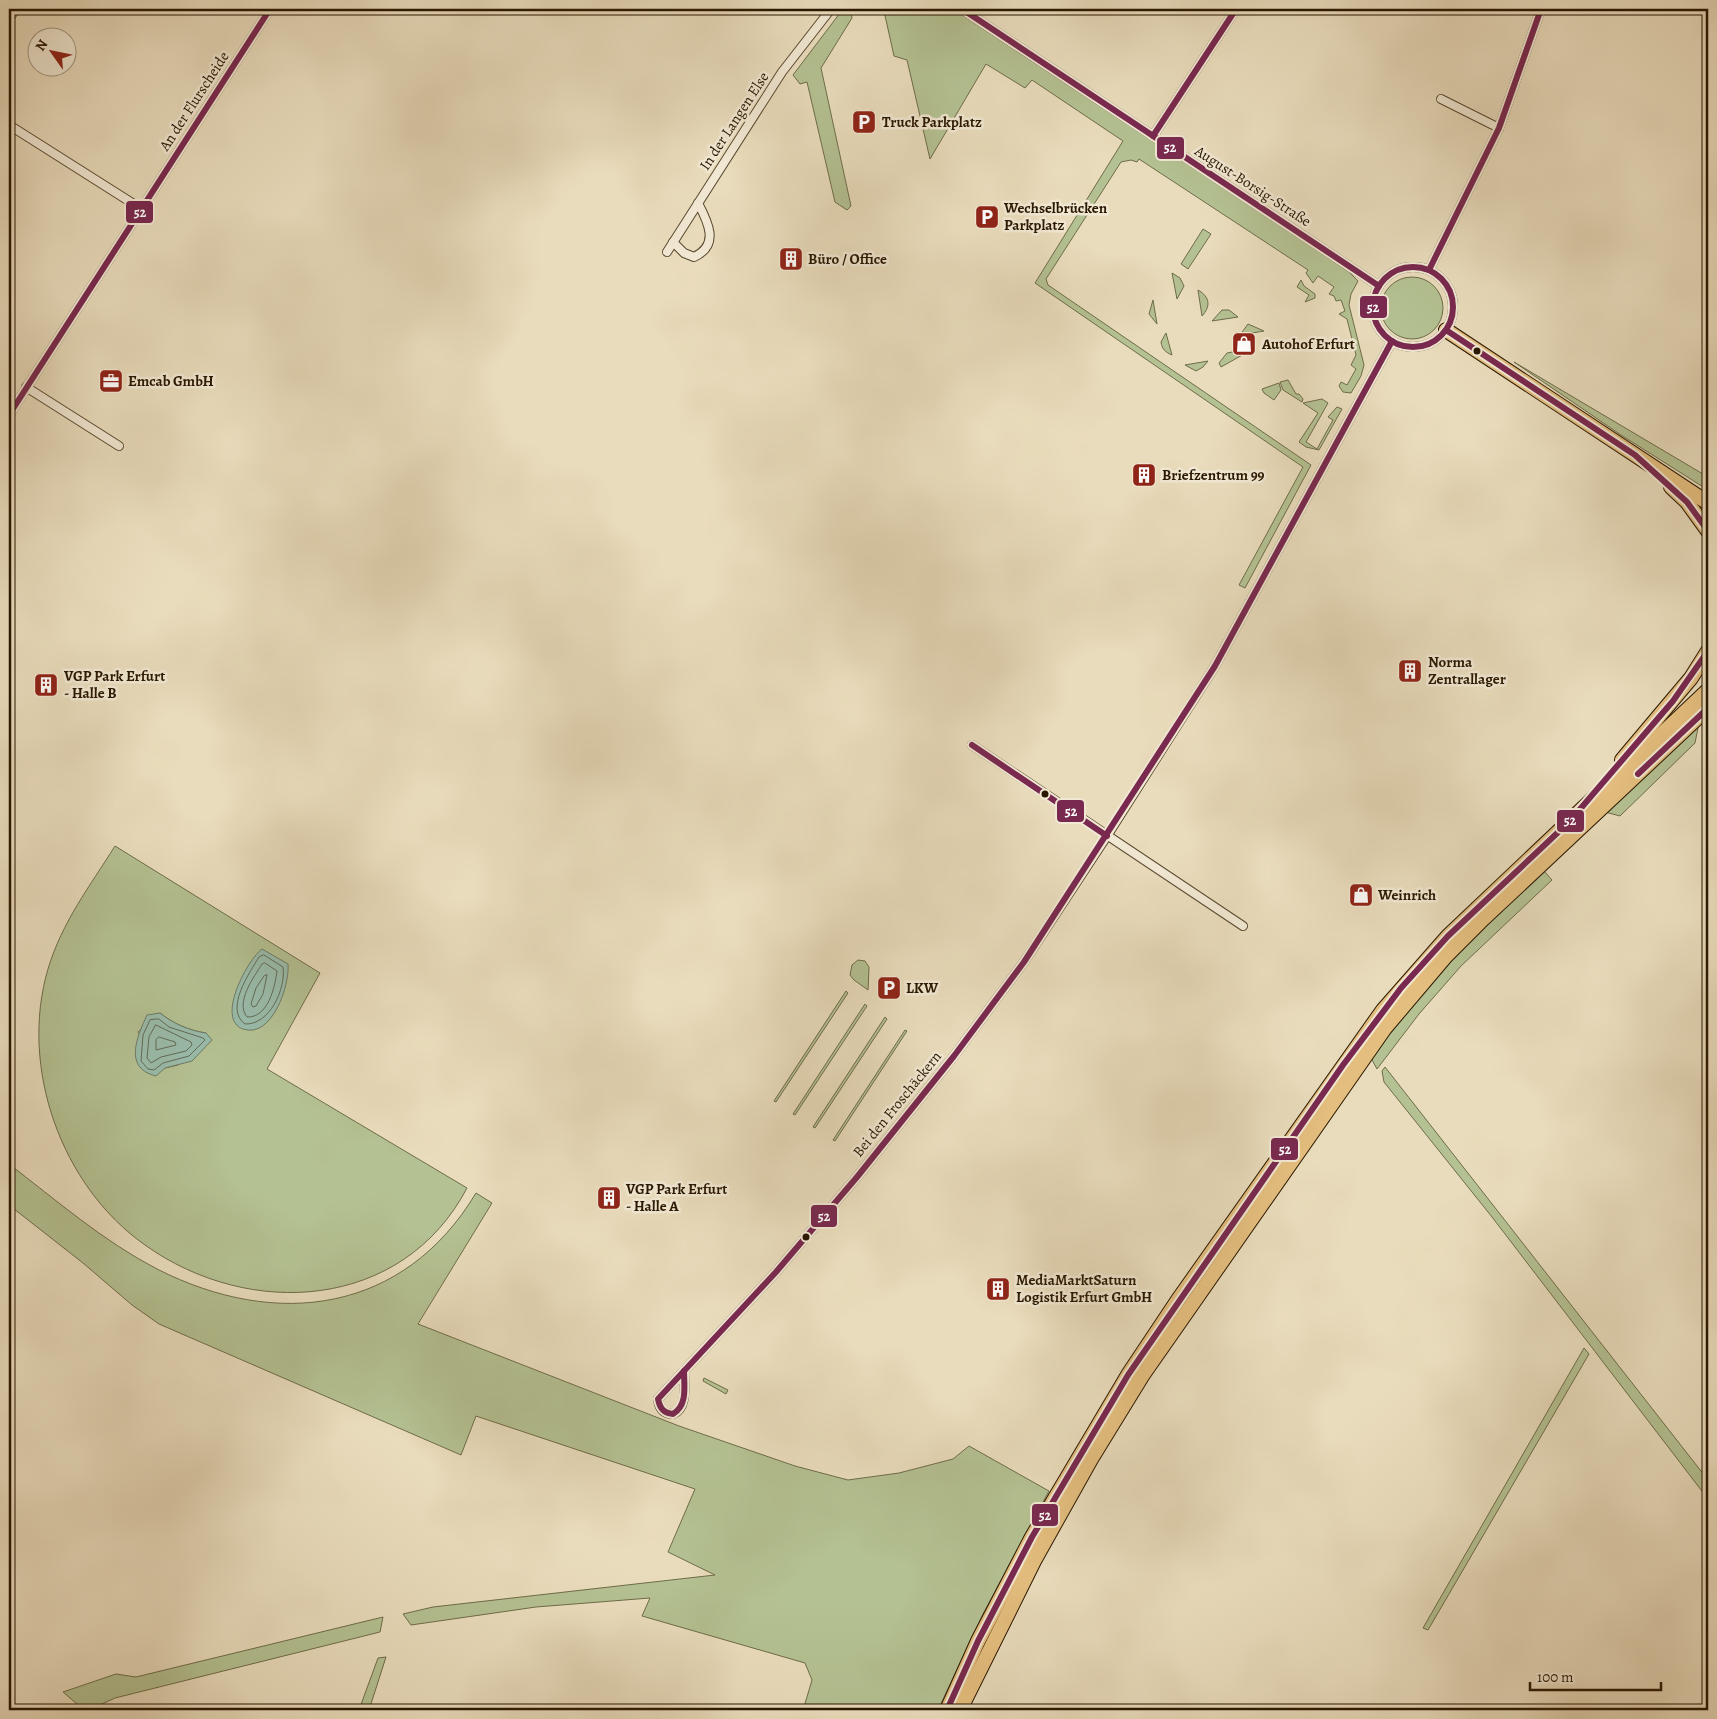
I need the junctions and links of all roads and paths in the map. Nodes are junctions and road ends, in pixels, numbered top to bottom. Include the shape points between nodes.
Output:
1 (270, 9) edge
2 (831, 9) edge
3 (962, 9) edge
4 (1236, 9) edge
5 (1541, 9) edge
6 (1440, 99) dead end
7 (9, 125) edge
8 (1499, 128) junction
9 (1153, 136) junction
10 (698, 203) junction
11 (140, 208) junction
12 (673, 242) junction
13 (667, 252) dead end
14 (1429, 270) junction
15 (1379, 286) junction
16 (1446, 330) junction
17 (1392, 341) junction
18 (26, 387) junction
19 (9, 414) edge
20 (119, 446) dead end
21 (1635, 455) junction
22 (1708, 497) edge
23 (1708, 503) edge
24 (1708, 531) edge
25 (1708, 651) edge
26 (1708, 690) edge
27 (1708, 708) edge
28 (972, 744) dead end
29 (1569, 822) junction
30 (1107, 836) junction
31 (1243, 926) dead end
32 (684, 1371) junction
33 (946, 1710) edge
34 (960, 1710) edge

1 - 11 street, An der Flurscheide
2 - 10 street, In der Langen Else via 782,72
3 - 9 street, August-Borsig-Straße
4 - 9 street
5 - 8 street
6 - 8 street
7 - 11 street
8 - 14 street
9 - 15 street, August-Borsig-Straße
10 - 12 street, In der Langen Else
10 - 12 street via 709,222 711,239 708,247 694,257 684,254
11 - 18 street, An der Flurscheide
12 - 13 street, In der Langen Else
14 - 15 street via 1416,267 1402,269
14 - 16 street via 1439,276 1452,296 1453,308
15 - 17 street via 1374,297 1375,317
16 - 17 street via 1428,344 1417,347
16 - 21 highway
17 - 30 street, Bei den Froschäckern via 1215,666
18 - 19 street, An der Flurscheide
18 - 20 street
21 - 22 highway
21 - 23 highway
21 - 24 highway via 1688,502
25 - 29 highway via 1673,700
26 - 29 highway
27 - 34 highway via 1480,922 1421,984 1385,1028 1182,1316 1106,1434 1030,1567
28 - 30 street
29 - 33 highway via 1448,936 1401,988 1180,1297 1118,1391 1032,1537
30 - 31 street
30 - 32 street, Bei den Froschäckern via 1018,970 928,1088 776,1272
32 - 32 street, Bei den Froschäckern via 680,1410 673,1414 662,1411 658,1399

